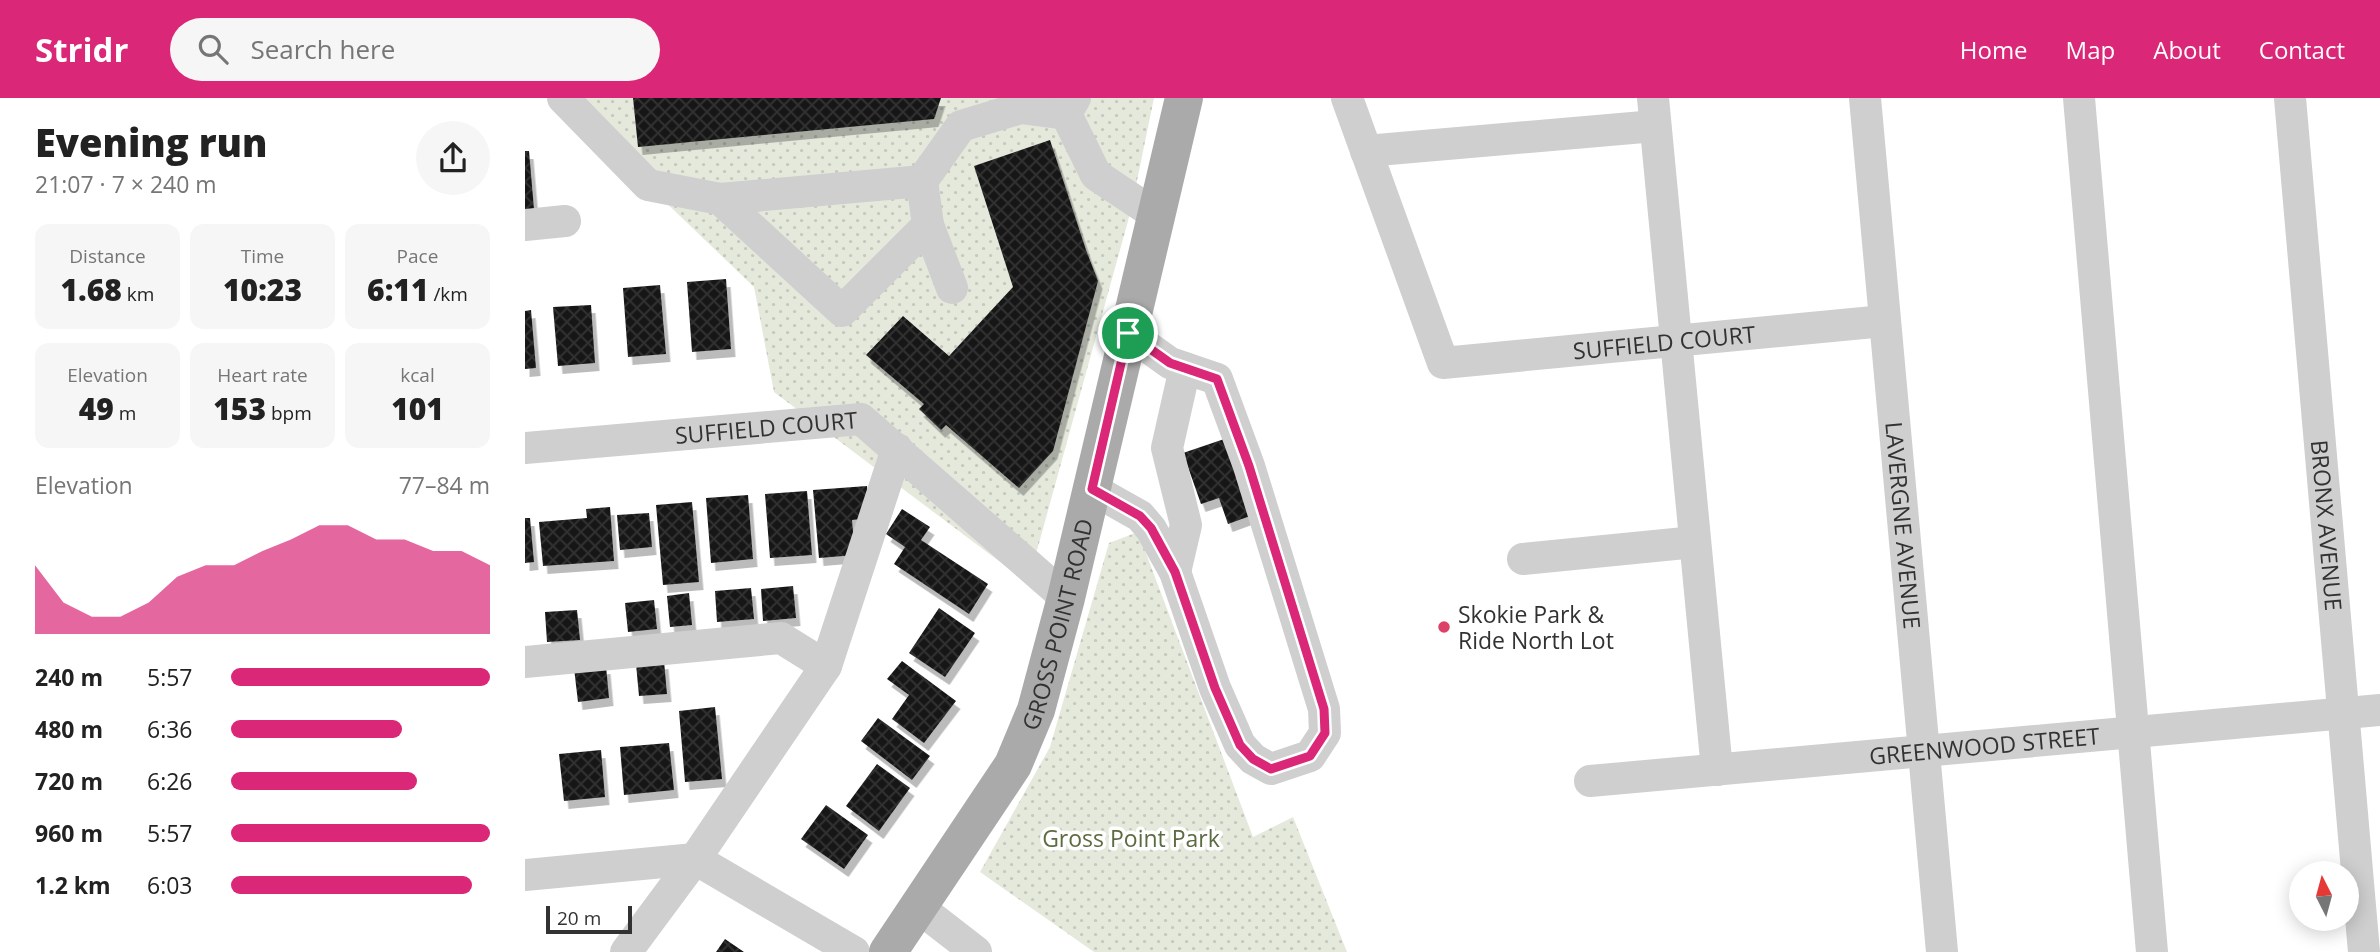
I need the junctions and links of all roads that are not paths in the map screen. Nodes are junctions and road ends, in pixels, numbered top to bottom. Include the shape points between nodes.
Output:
1 (563, 98) edge
2 (1184, 98) edge
3 (1347, 98) edge
4 (1865, 98) edge
5 (2078, 98) edge
6 (2290, 98) edge
7 (1071, 106) edge
8 (1654, 112) edge
9 (1366, 151) junction
10 (922, 181) junction
11 (720, 199) junction
12 (1156, 215) junction
13 (565, 221) dead end
14 (525, 225) edge
15 (928, 225) junction
16 (952, 288) dead end
17 (1884, 321) junction
18 (1128, 333) junction
19 (1676, 341) junction
20 (1185, 368) junction
21 (525, 448) edge
22 (897, 449) junction
23 (1092, 489) junction
24 (1695, 542) junction
25 (1523, 559) dead end
26 (1175, 572) junction
27 (1066, 598) junction
28 (525, 662) edge
29 (826, 666) junction
30 (2380, 710) edge
31 (2343, 713) junction
32 (2135, 732) junction
33 (1925, 751) junction
34 (1717, 770) junction
35 (1590, 781) dead end
36 (695, 859) junction
37 (525, 875) edge
38 (918, 907) junction
39 (626, 952) edge
40 (854, 952) edge
41 (888, 952) edge
42 (976, 952) edge
43 (1942, 952) edge
44 (2152, 952) edge
45 (2364, 952) edge

1 - 11 street via 648,185
2 - 12 main road, GROSS POINT ROAD
3 - 9 street
4 - 17 street, LAVERGNE AVENUE
5 - 32 street
6 - 31 street, BRONX AVENUE
7 - 10 street via 1021,108 961,126
7 - 12 street via 1096,175
8 - 9 street
8 - 19 street
9 - 19 street, SUFFIELD COURT via 1443,363
10 - 11 street
10 - 15 street
11 - 15 street via 842,312
12 - 18 main road, GROSS POINT ROAD
13 - 14 street
15 - 16 street
17 - 19 street, SUFFIELD COURT
17 - 33 street, LAVERGNE AVENUE
18 - 20 street via 1170,363
18 - 23 main road, GROSS POINT ROAD
19 - 24 street
20 - 26 street via 1167,448 1186,525
20 - 26 street via 1217,379 1249,466 1324,709 1325,733 1310,756 1271,769 1240,745
21 - 22 street, SUFFIELD COURT via 861,419
22 - 27 street, SUFFIELD COURT
22 - 29 street
23 - 26 street via 1140,516
23 - 27 main road, GROSS POINT ROAD
24 - 25 street
24 - 34 street
27 - 38 main road, GROSS POINT ROAD via 1036,710 1013,765
28 - 29 street via 781,638
29 - 36 street
30 - 31 street, GREENWOOD STREET
31 - 32 street, GREENWOOD STREET
31 - 45 street, BRONX AVENUE
32 - 33 street, GREENWOOD STREET
32 - 44 street
33 - 34 street, GREENWOOD STREET
33 - 43 street, LAVERGNE AVENUE
34 - 35 street, GREENWOOD STREET
36 - 37 street
36 - 39 street
36 - 40 street
38 - 41 main road, GROSS POINT ROAD
38 - 42 street

